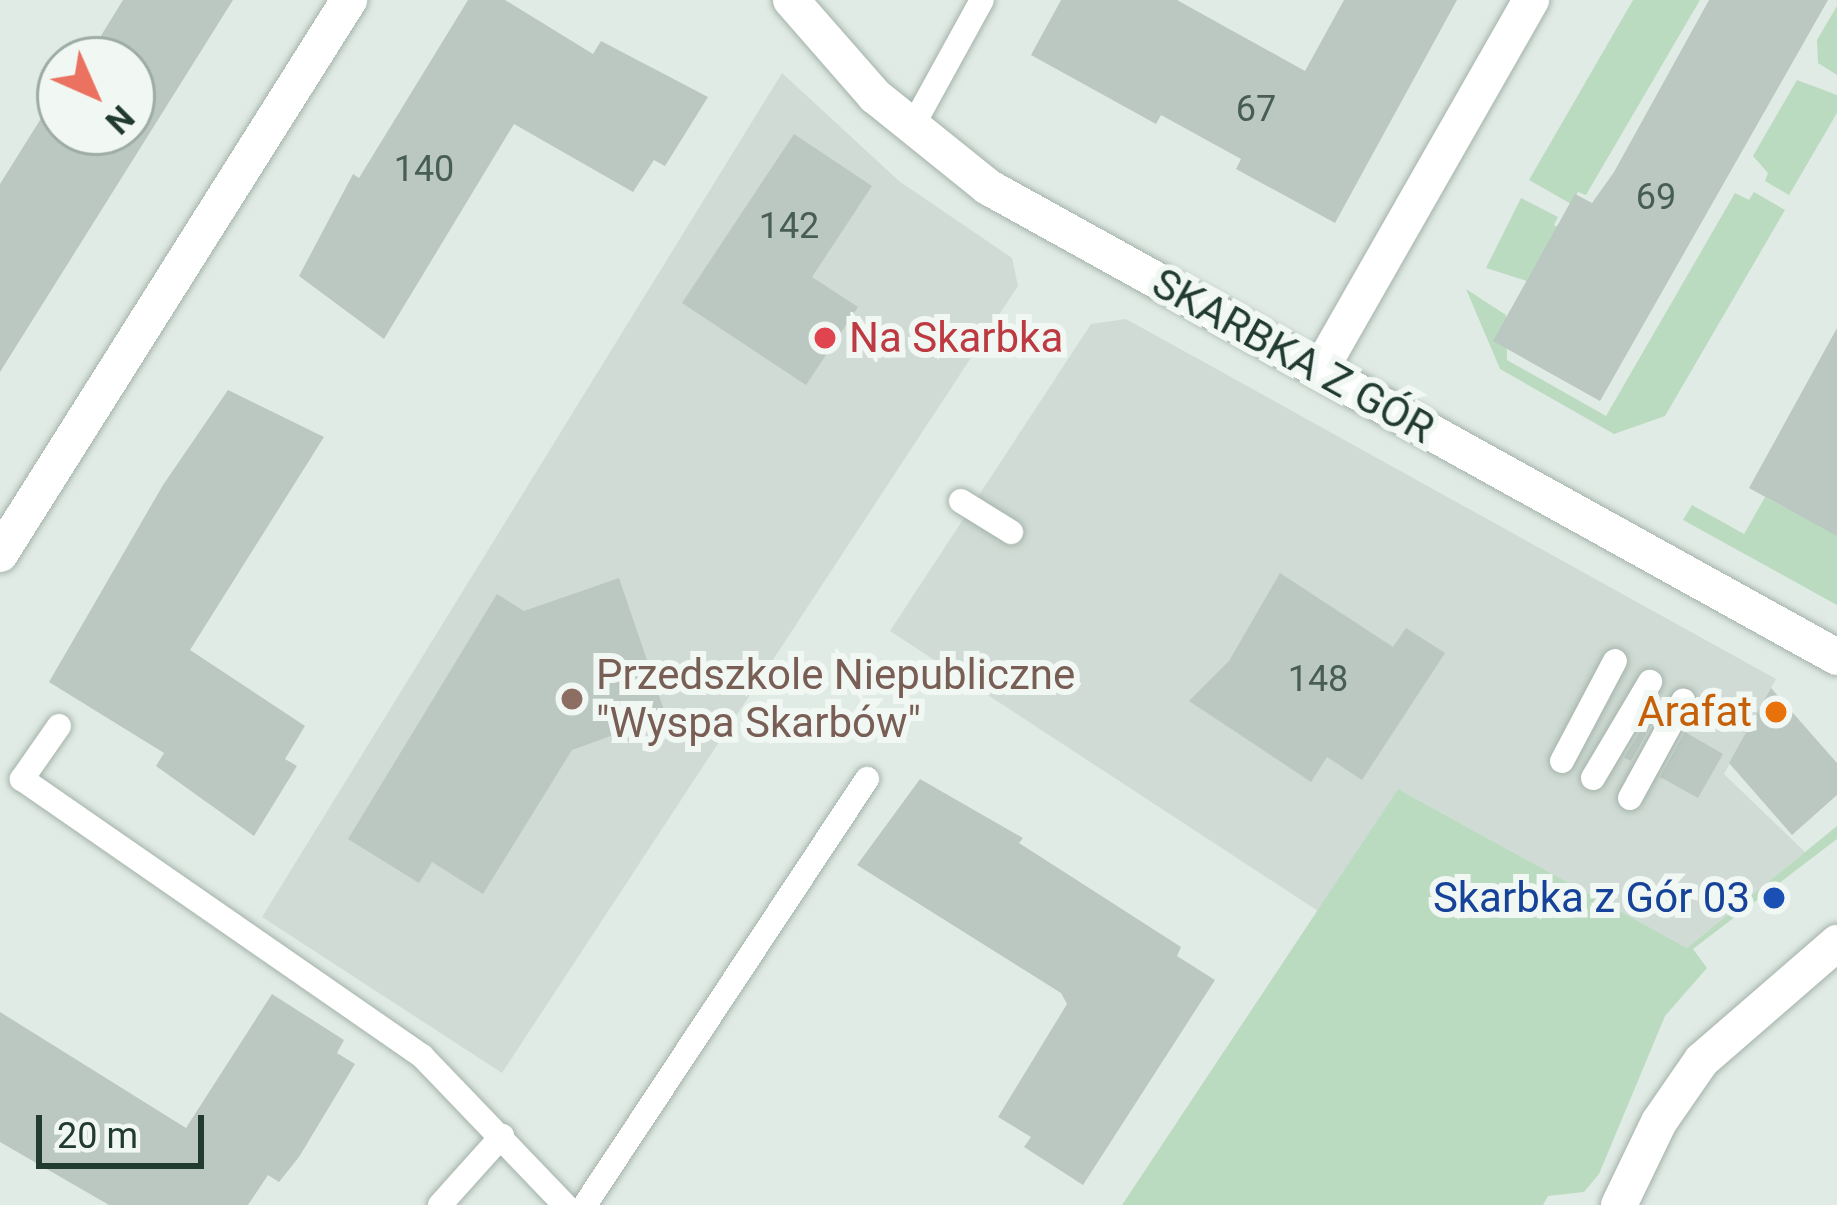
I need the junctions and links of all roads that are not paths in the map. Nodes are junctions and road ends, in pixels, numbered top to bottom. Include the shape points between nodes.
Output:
1 (349, 0) edge
2 (791, 0) edge
3 (982, 0) edge
4 (1532, 0) edge
5 (910, 129) junction
6 (1320, 370) junction
7 (961, 501) dead end
8 (1012, 532) dead end
9 (0, 554) edge
10 (1837, 657) edge
11 (1615, 662) dead end
12 (1650, 682) dead end
13 (1683, 701) dead end
14 (59, 726) dead end
15 (1562, 761) dead end
16 (1593, 778) dead end
17 (867, 779) dead end
18 (1630, 798) dead end
19 (1837, 944) edge
20 (502, 1136) junction
21 (440, 1205) edge
22 (565, 1205) edge
23 (585, 1205) edge
24 (1618, 1205) edge

1 - 9 street
2 - 5 street, SKARBKA Z GÓR
3 - 5 lane
4 - 6 street
5 - 6 street, SKARBKA Z GÓR via 988,187
6 - 10 street, SKARBKA Z GÓR
7 - 8 lane
11 - 15 lane
12 - 16 lane
13 - 18 lane
14 - 20 lane via 22,779 422,1056
17 - 23 lane
19 - 24 street via 1702,1060 1659,1122
20 - 21 lane
20 - 22 lane

